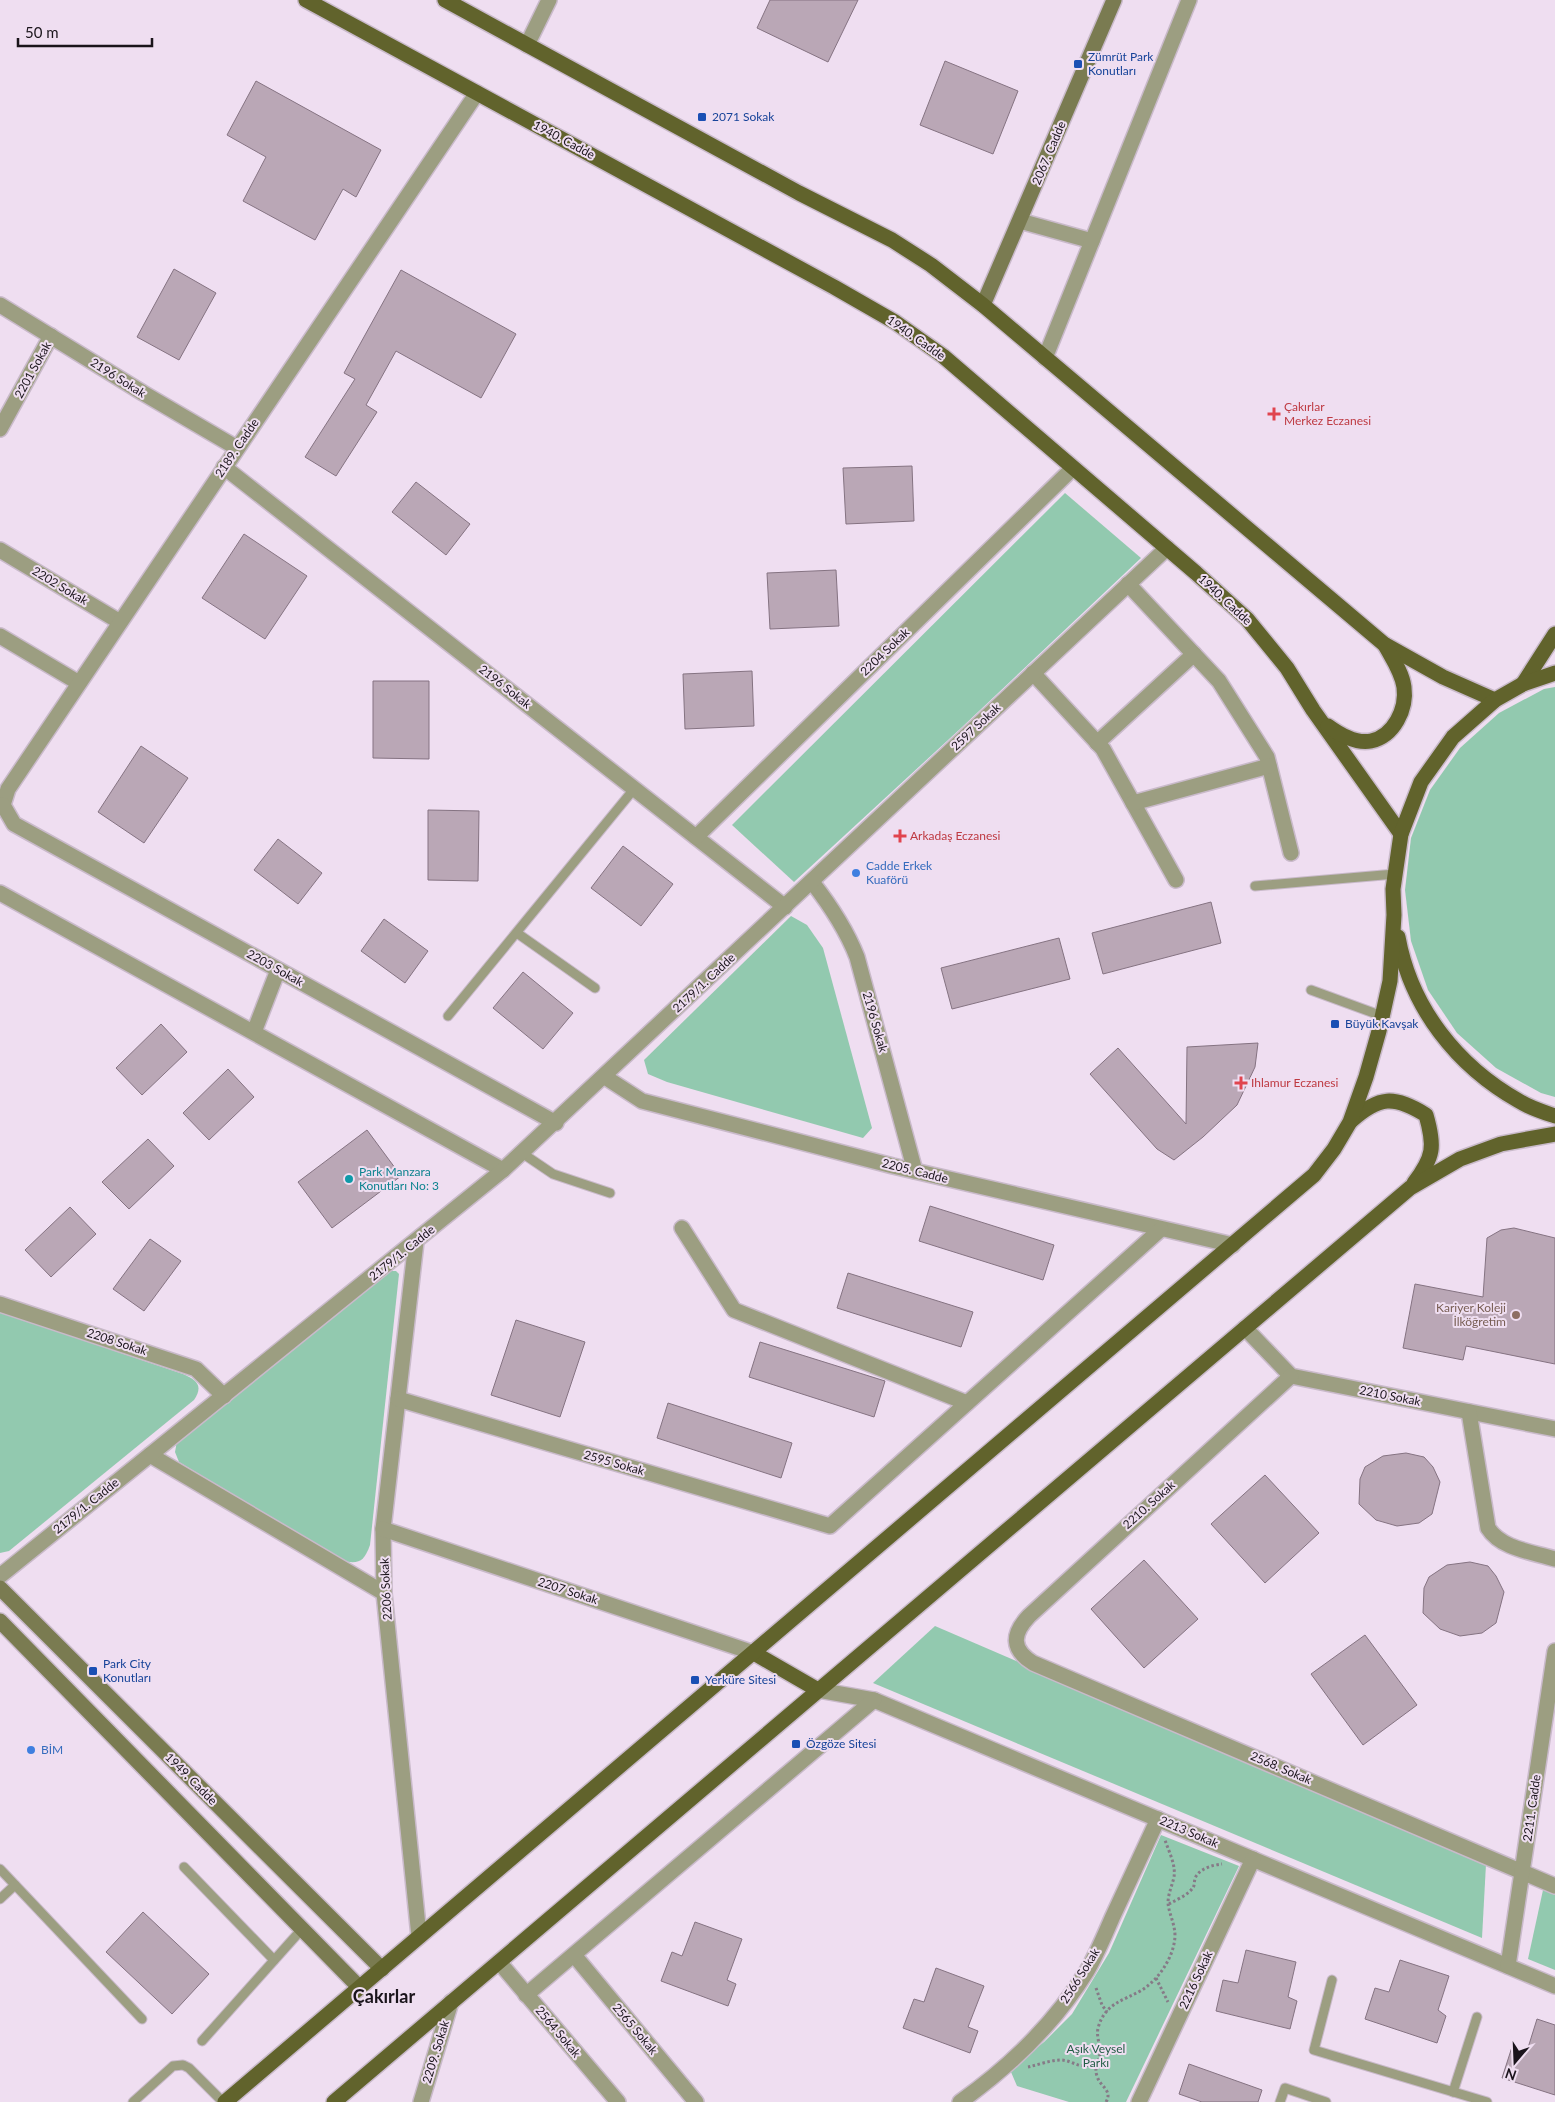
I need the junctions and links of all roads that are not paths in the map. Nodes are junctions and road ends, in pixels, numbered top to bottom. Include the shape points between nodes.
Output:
1 (306, 0) edge
2 (445, 0) edge
3 (549, 0) edge
4 (1114, 0) edge
5 (1188, 0) edge
6 (527, 45) junction
7 (477, 93) junction
8 (1020, 221) junction
9 (1092, 241) junction
10 (0, 305) edge
11 (983, 305) junction
12 (51, 336) junction
13 (1045, 358) junction
14 (0, 430) edge
15 (237, 448) junction
16 (224, 467) junction
17 (1073, 468) junction
18 (1167, 548) junction
19 (0, 550) edge
20 (1128, 584) junction
21 (120, 622) junction
22 (1555, 634) edge
23 (0, 636) edge
24 (1384, 644) junction
25 (1194, 654) junction
26 (1033, 673) junction
27 (1555, 673) edge
28 (79, 683) junction
29 (1523, 684) junction
30 (1495, 700) junction
31 (1313, 710) junction
32 (1097, 743) junction
33 (1269, 766) junction
34 (634, 789) junction
35 (1133, 803) junction
36 (2, 804) edge
37 (1401, 834) junction
38 (696, 837) junction
39 (1291, 853) dead end
40 (1395, 874) junction
41 (1176, 880) dead end
42 (812, 882) junction
43 (1256, 886) dead end
44 (0, 893) edge
45 (785, 907) junction
46 (1394, 915) junction
47 (517, 933) junction
48 (278, 970) junction
49 (595, 988) dead end
50 (1311, 990) dead end
51 (448, 1016) dead end
52 (1382, 1016) junction
53 (254, 1032) junction
54 (605, 1077) junction
55 (1555, 1116) edge
56 (1350, 1122) junction
57 (556, 1123) junction
58 (1555, 1134) edge
59 (522, 1153) junction
60 (504, 1170) junction
61 (915, 1171) junction
62 (1410, 1188) junction
63 (610, 1193) dead end
64 (682, 1228) dead end
65 (1160, 1229) junction
66 (416, 1242) junction
67 (1233, 1246) junction
68 (0, 1304) edge
69 (1245, 1328) junction
70 (1291, 1376) junction
71 (224, 1396) junction
72 (398, 1399) junction
73 (967, 1403) junction
74 (1469, 1412) junction
75 (1555, 1430) edge
76 (150, 1455) junction
77 (383, 1529) junction
78 (1555, 1559) edge
79 (0, 1576) edge
80 (0, 1588) edge
81 (384, 1593) junction
82 (0, 1621) edge
83 (1016, 1640) joint
84 (1555, 1650) edge
85 (754, 1653) junction
86 (818, 1690) junction
87 (874, 1700) junction
88 (1158, 1819) junction
89 (1252, 1859) junction
90 (184, 1867) dead end
91 (0, 1869) edge
92 (1522, 1872) junction
93 (15, 1885) junction
94 (1555, 1886) edge
95 (0, 1899) edge
96 (302, 1929) junction
97 (419, 1936) junction
98 (574, 1955) junction
99 (274, 1960) junction
100 (499, 1962) junction
101 (1508, 1966) junction
102 (382, 1969) junction
103 (1332, 1980) dead end
104 (1555, 1986) edge
105 (360, 1988) junction
106 (526, 1995) junction
107 (452, 2002) junction
108 (1477, 2017) dead end
109 (142, 2019) dead end
110 (202, 2041) dead end
111 (1453, 2092) junction
112 (133, 2102) edge
113 (224, 2102) edge
114 (334, 2102) edge
115 (421, 2102) edge
116 (618, 2102) edge
117 (696, 2102) edge
118 (960, 2102) edge
119 (1139, 2102) edge
120 (1280, 2102) edge
121 (1326, 2102) edge
122 (1487, 2102) edge

1 - 7 main road, 1940. Cadde
2 - 6 main road
3 - 6 street
4 - 8 street, 2067. Cadde
5 - 9 street
6 - 11 main road via 892,240
7 - 15 street, 2189. Cadde
7 - 17 main road, 1940. Cadde via 895,322 943,356
8 - 9 street
8 - 11 street, 2067. Cadde
9 - 13 street
10 - 12 street, 2196 Sokak
11 - 13 main road
12 - 14 street, 2201 Sokak
12 - 15 street, 2196 Sokak
13 - 24 main road
15 - 16 street, 2189. Cadde
16 - 21 street, 2189. Cadde
16 - 34 street, 2196 Sokak
17 - 18 main road, 1940. Cadde
17 - 38 street, 2204 Sokak
18 - 20 street, 2597 Sokak
18 - 31 main road, 1940. Cadde via 1247,619 1287,668
19 - 21 street, 2202 Sokak
20 - 25 street
20 - 26 street, 2597 Sokak
21 - 28 street, 2189. Cadde
22 - 29 main road
23 - 28 street
24 - 30 main road via 1443,677
24 - 31 main road via 1398,668 1404,687 1402,710 1391,730 1370,741 1348,738 1329,727
25 - 32 street
25 - 33 street via 1219,681 1267,757
26 - 32 street
26 - 42 street, 2597 Sokak
27 - 29 main road
28 - 36 street, 2189. Cadde via 8,789
29 - 30 main road
30 - 37 main road via 1453,737 1421,782
31 - 37 main road, 1940. Cadde
32 - 35 street
33 - 35 street
33 - 39 street
34 - 38 street, 2196 Sokak
34 - 47 lane
35 - 41 street
36 - 48 street, 2203 Sokak via 14,824
37 - 40 main road
38 - 45 street, 2196 Sokak
40 - 43 lane
40 - 46 main road
42 - 45 street, 2597 Sokak
42 - 61 street, 2196 Sokak via 831,906 857,957
44 - 53 street
45 - 54 street, 2179/1. Cadde
46 - 52 main road via 1390,981
46 - 55 main road via 1401,954 1414,991 1458,1056 1488,1082 1521,1103
47 - 49 lane
47 - 51 lane
48 - 53 street
48 - 57 street, 2203 Sokak
50 - 52 lane
52 - 56 main road
53 - 60 street
54 - 57 street, 2179/1. Cadde
54 - 61 street, 2205. Cadde via 642,1101
56 - 62 main road via 1366,1107 1385,1100 1407,1103 1426,1115 1432,1136 1432,1153
56 - 67 main road via 1314,1175
57 - 59 street, 2179/1. Cadde
58 - 62 main road via 1501,1144 1460,1159
59 - 60 street, 2179/1. Cadde
59 - 63 lane via 553,1174
60 - 66 street, 2179/1. Cadde
61 - 65 street, 2205. Cadde
62 - 69 main road
64 - 73 street via 734,1310
65 - 67 street, 2205. Cadde
65 - 73 street
66 - 71 street, 2179/1. Cadde
66 - 72 street, 2206 Sokak
67 - 85 main road
68 - 71 street, 2208 Sokak via 196,1369
69 - 70 street
69 - 86 main road
70 - 74 street, 2210 Sokak
70 - 83 street, 2210. Sokak via 1029,1616 1017,1632
71 - 76 street, 2179/1. Cadde
72 - 73 street, 2595 Sokak via 830,1526
72 - 77 street, 2206 Sokak
74 - 75 street, 2210 Sokak
74 - 78 street via 1488,1528 1505,1544
76 - 79 street, 2179/1. Cadde
76 - 81 street
77 - 81 street, 2206 Sokak
77 - 85 street, 2207 Sokak
80 - 102 street, 1949. Cadde
81 - 97 street, 2206 Sokak
82 - 96 street, 1949. Cadde
83 - 92 street, 2568. Sokak via 1018,1649 1033,1663
84 - 92 street, 2211. Cadde
85 - 86 main road
85 - 97 main road
86 - 87 street, 2213 Sokak
86 - 100 main road
87 - 88 street, 2213 Sokak
87 - 98 street
88 - 89 street, 2213 Sokak
88 - 118 street, 2566 Sokak via 1087,1971 1039,2033
89 - 101 street, 2213 Sokak
89 - 119 street, 2216 Sokak
90 - 99 lane
91 - 93 lane
92 - 94 street, 2568. Sokak
92 - 101 street, 2211. Cadde
93 - 95 lane
93 - 109 lane
96 - 99 lane
96 - 105 street, 1949. Cadde
97 - 102 main road
98 - 106 street
98 - 117 street, 2565 Sokak
99 - 110 lane
100 - 106 street, 2564 Sokak
100 - 107 main road
101 - 104 street, 2213 Sokak
102 - 105 main road
103 - 111 lane via 1314,2050
105 - 113 main road
106 - 116 street, 2564 Sokak
107 - 114 main road
107 - 115 street, 2209. Sokak
108 - 111 lane
111 - 122 lane
112 - 113 lane via 173,2066 183,2065
120 - 121 lane via 1285,2088

